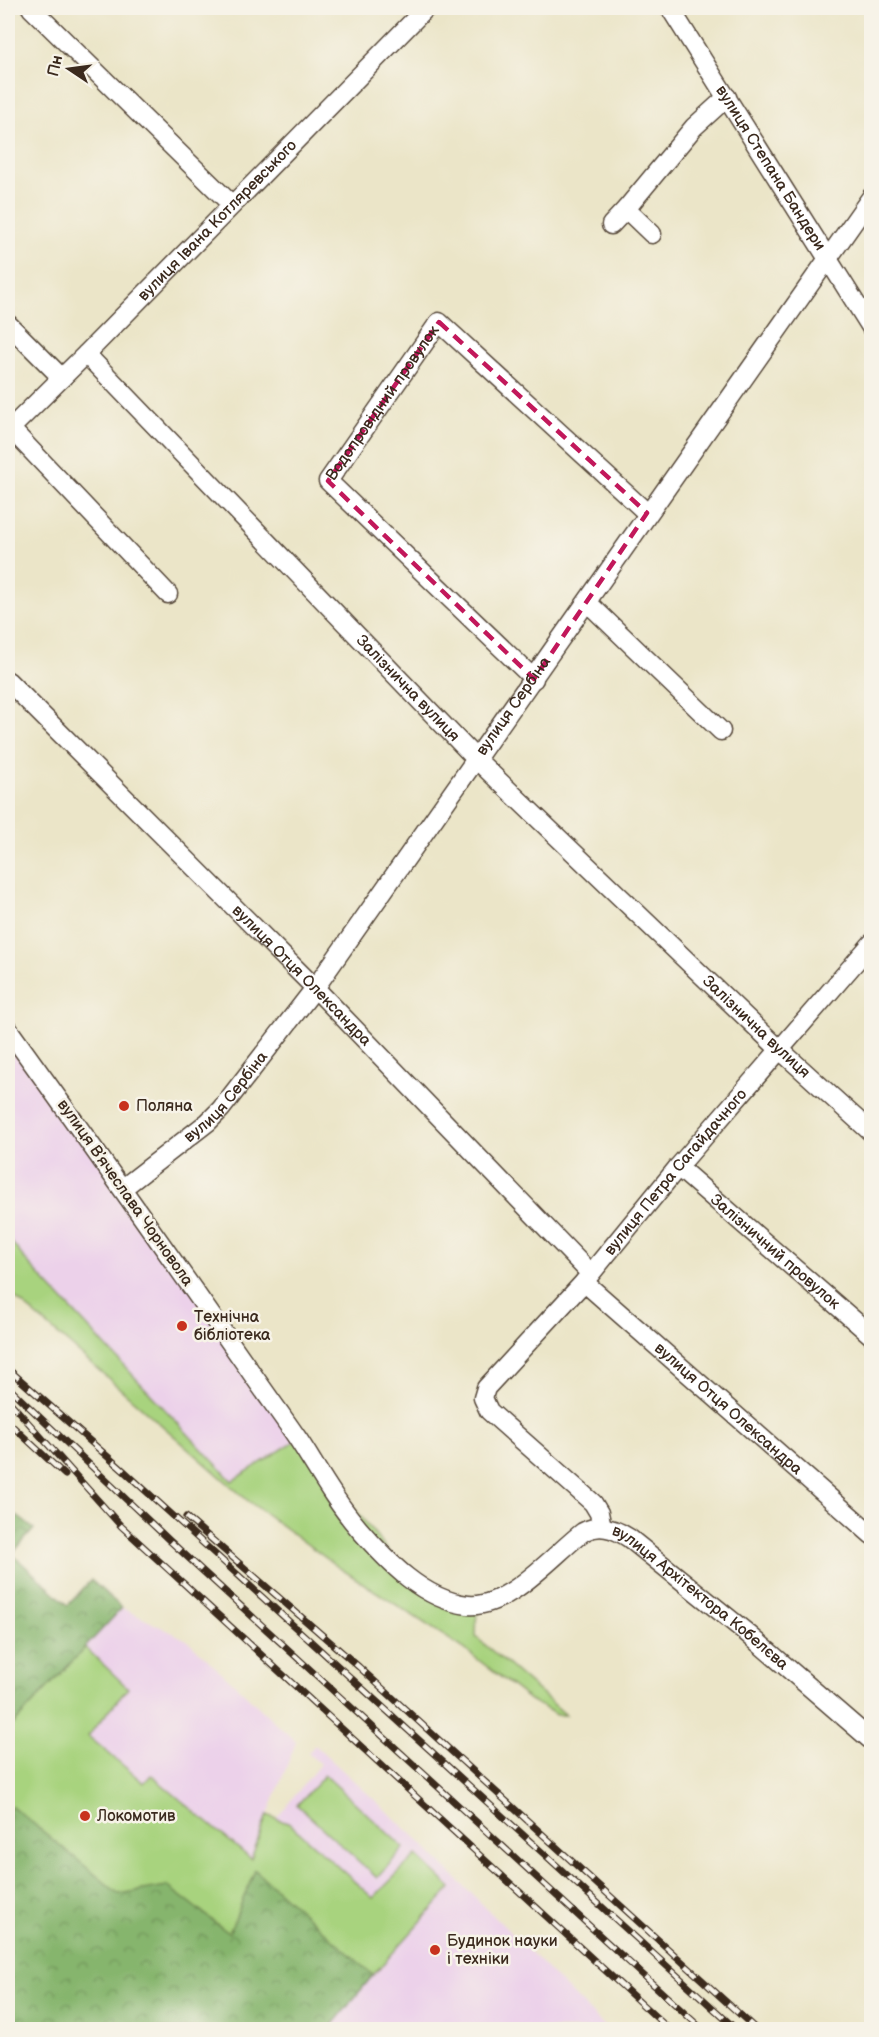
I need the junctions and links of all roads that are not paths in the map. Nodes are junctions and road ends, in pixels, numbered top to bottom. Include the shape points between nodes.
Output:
1 (426, 8) edge
2 (670, 8) edge
3 (41, 11) edge
4 (726, 97) junction
5 (872, 196) edge
6 (232, 205) junction
7 (626, 209) junction
8 (611, 225) dead end
9 (652, 234) dead end
10 (828, 261) junction
11 (8, 324) edge
12 (872, 329) edge
13 (86, 354) junction
14 (62, 378) junction
15 (9, 429) edge
16 (648, 513) junction
17 (168, 594) dead end
18 (587, 602) junction
19 (534, 679) junction
20 (8, 681) edge
21 (721, 731) dead end
22 (477, 760) junction
23 (872, 943) edge
24 (315, 988) junction
25 (8, 1029) edge
26 (779, 1049) junction
27 (872, 1133) edge
28 (678, 1167) junction
29 (123, 1188) junction
30 (587, 1277) junction
31 (872, 1336) edge
32 (484, 1403) joint
33 (602, 1527) junction
34 (872, 1535) edge
35 (872, 1741) edge

1 - 6 street, вулиця Івана Котляревського
2 - 4 street, вулиця Степана Бандери
3 - 6 street
4 - 7 street via 694,127
4 - 10 street, вулиця Степана Бандери
5 - 10 street, вулиця Сербіна
6 - 13 street, вулиця Івана Котляревського
7 - 8 street
7 - 9 street
10 - 12 street, вулиця Степана Бандери
10 - 16 street, вулиця Сербіна
11 - 14 street
13 - 14 street, вулиця Івана Котляревського
13 - 22 street, Залізнична вулиця
14 - 15 street, вулиця Івана Котляревського
15 - 17 street
16 - 18 street, вулиця Сербіна
16 - 19 street, Водопровідний провулок via 439,322 328,481
18 - 19 street, вулиця Сербіна
18 - 21 street
19 - 22 street, вулиця Сербіна
20 - 24 street, вулиця Отця Олександра
22 - 24 street, вулиця Сербіна
22 - 26 street, Залізнична вулиця
23 - 26 street, вулиця Петра Сагайдачного
24 - 29 street, вулиця Сербіна via 221,1109
24 - 30 street, вулиця Отця Олександра
25 - 29 street, вулиця Вʼячеслава Чорновола
26 - 27 street, Залізнична вулиця
26 - 28 street, вулиця Петра Сагайдачного
28 - 30 street, вулиця Петра Сагайдачного
28 - 31 street, Залізничний провулок
29 - 33 street, вулиця Вʼячеслава Чорновола via 339,1504 372,1544 417,1584 455,1603 490,1603 511,1592 583,1532
30 - 32 street, вулиця Петра Сагайдачного via 486,1388
30 - 34 street, вулиця Отця Олександра
32 - 33 street, вулиця Архітектора Кобелєва via 593,1503
33 - 35 street, вулиця Архітектора Кобелєва via 628,1538 747,1633

